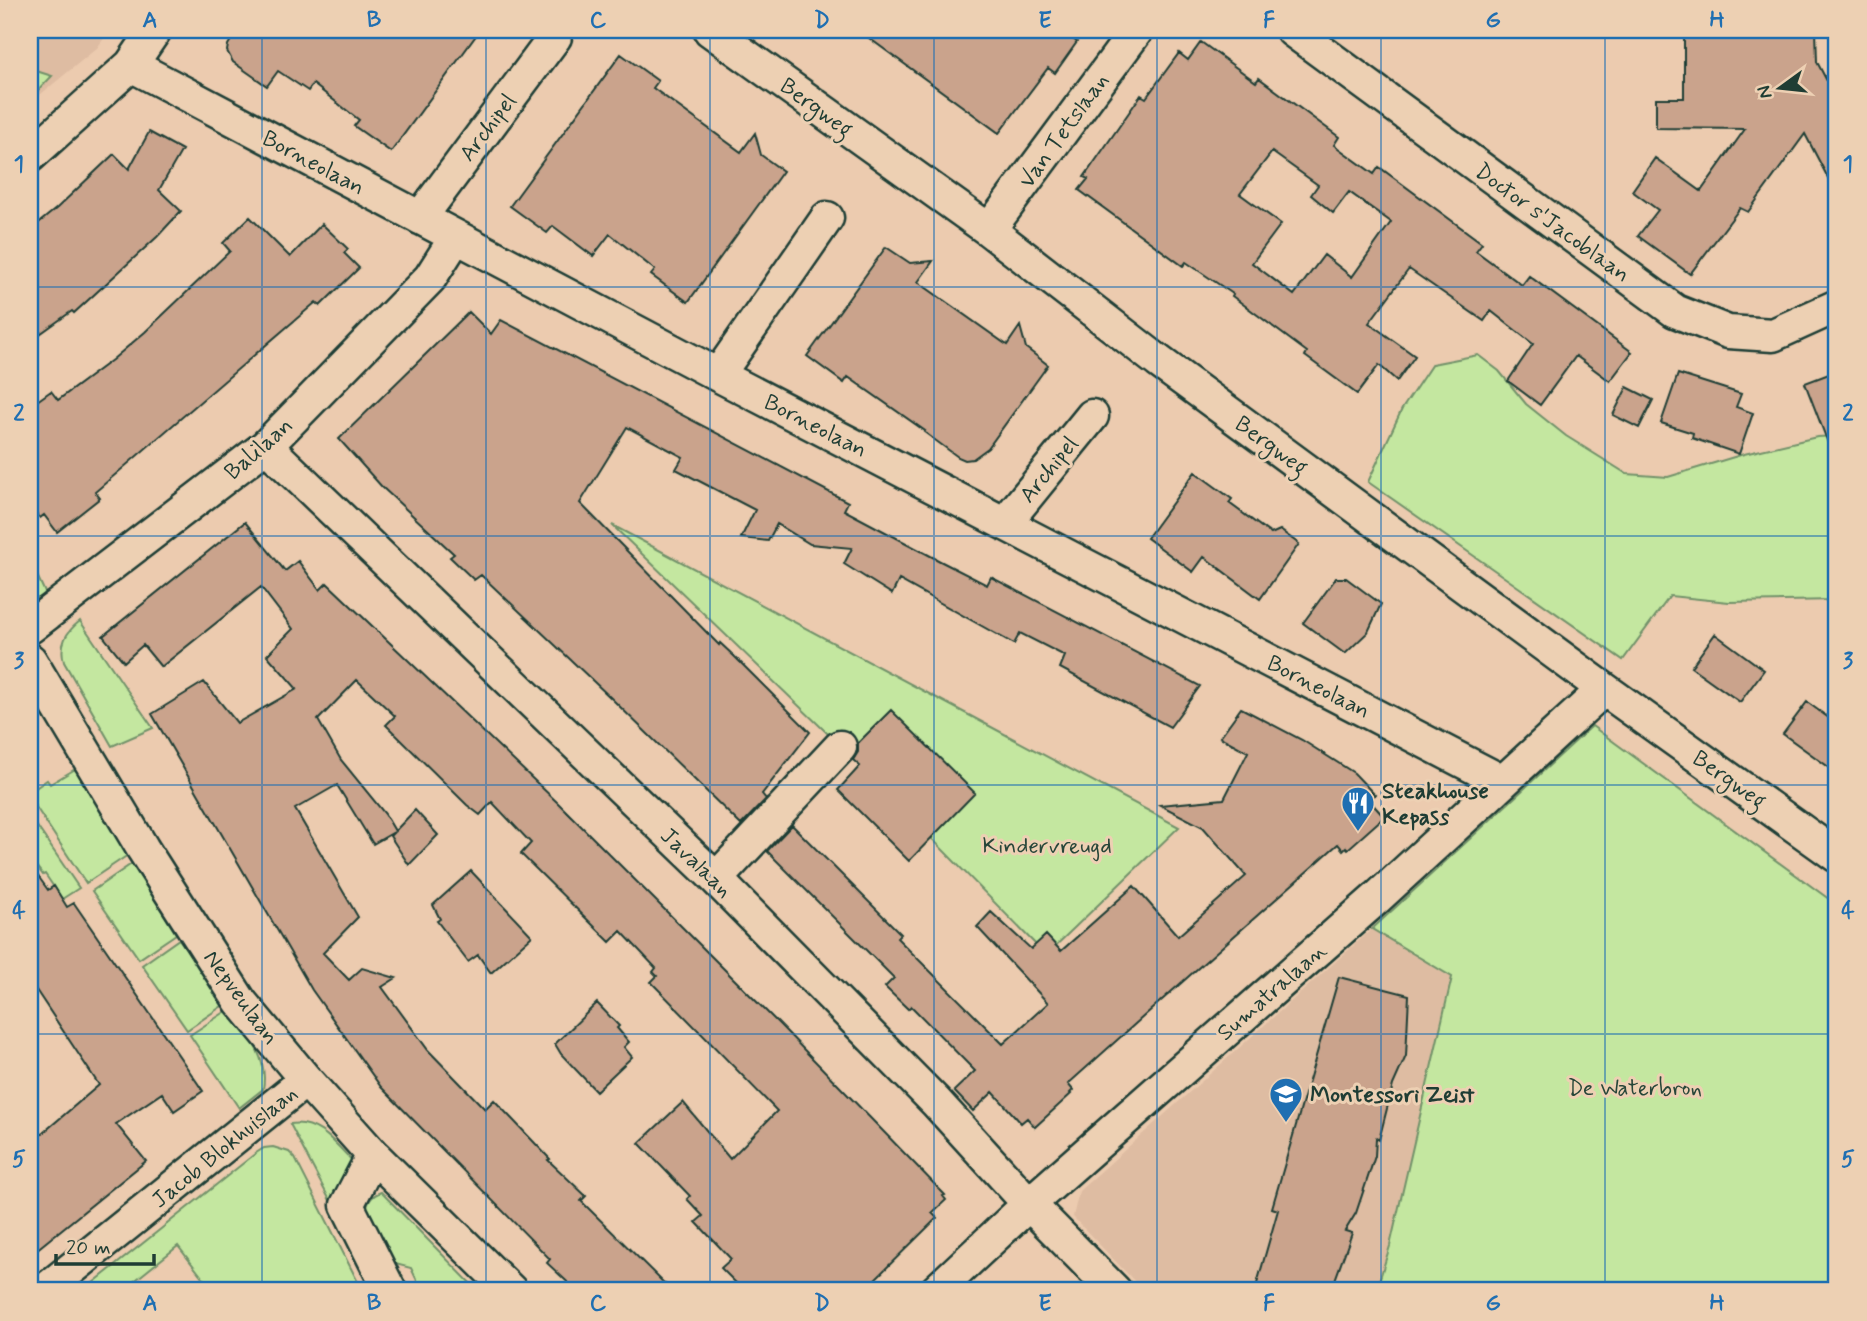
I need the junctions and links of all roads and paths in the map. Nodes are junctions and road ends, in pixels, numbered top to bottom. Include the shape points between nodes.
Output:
1 (155, 30) edge
2 (710, 30) edge
3 (1137, 30) edge
4 (1292, 30) edge
5 (555, 37) dead end
6 (131, 65) junction
7 (30, 156) edge
8 (420, 218) junction
9 (827, 218) dead end
10 (989, 230) junction
11 (456, 237) junction
12 (1837, 306) edge
13 (719, 374) junction
14 (1092, 416) dead end
15 (266, 446) junction
16 (1005, 523) junction
17 (30, 627) edge
18 (30, 660) edge
19 (1604, 689) junction
20 (840, 747) dead end
21 (1503, 782) junction
22 (1837, 856) edge
23 (716, 879) junction
24 (306, 1080) junction
25 (373, 1155) junction
26 (1029, 1204) junction
27 (44, 1291) edge
28 (390, 1291) edge
29 (511, 1291) edge
30 (936, 1291) edge
31 (1115, 1291) edge

1 - 6 street
2 - 10 street, Bergweg
3 - 10 street, Van Tetslaan
4 - 12 street, Doctor s'Jacoblaan via 1675,311 1728,332 1773,335
5 - 8 street, Archipel
6 - 7 street
6 - 8 street, Borneolaan
8 - 11 street, Borneolaan
9 - 13 street
10 - 19 street, Bergweg via 1158,361
11 - 13 street, Borneolaan
11 - 15 street, Balilaan via 430,278
13 - 16 street, Borneolaan
14 - 16 street, Archipel
15 - 17 street, Balilaan
15 - 23 street, Javalaan
16 - 21 street, Borneolaan
18 - 24 street, Nepveulaan via 240,1001
19 - 21 street, Sumatralaan
19 - 22 street, Bergweg
20 - 23 street
21 - 26 street, Sumatralaan
23 - 26 street, Javalaan via 936,1102
24 - 25 street, Nepveulaan
24 - 27 street, Jacob Blokhuislaan
25 - 28 street via 347,1205
25 - 29 street, Nepveulaan
26 - 30 street, Sumatralaan
26 - 31 street, Javalaan

